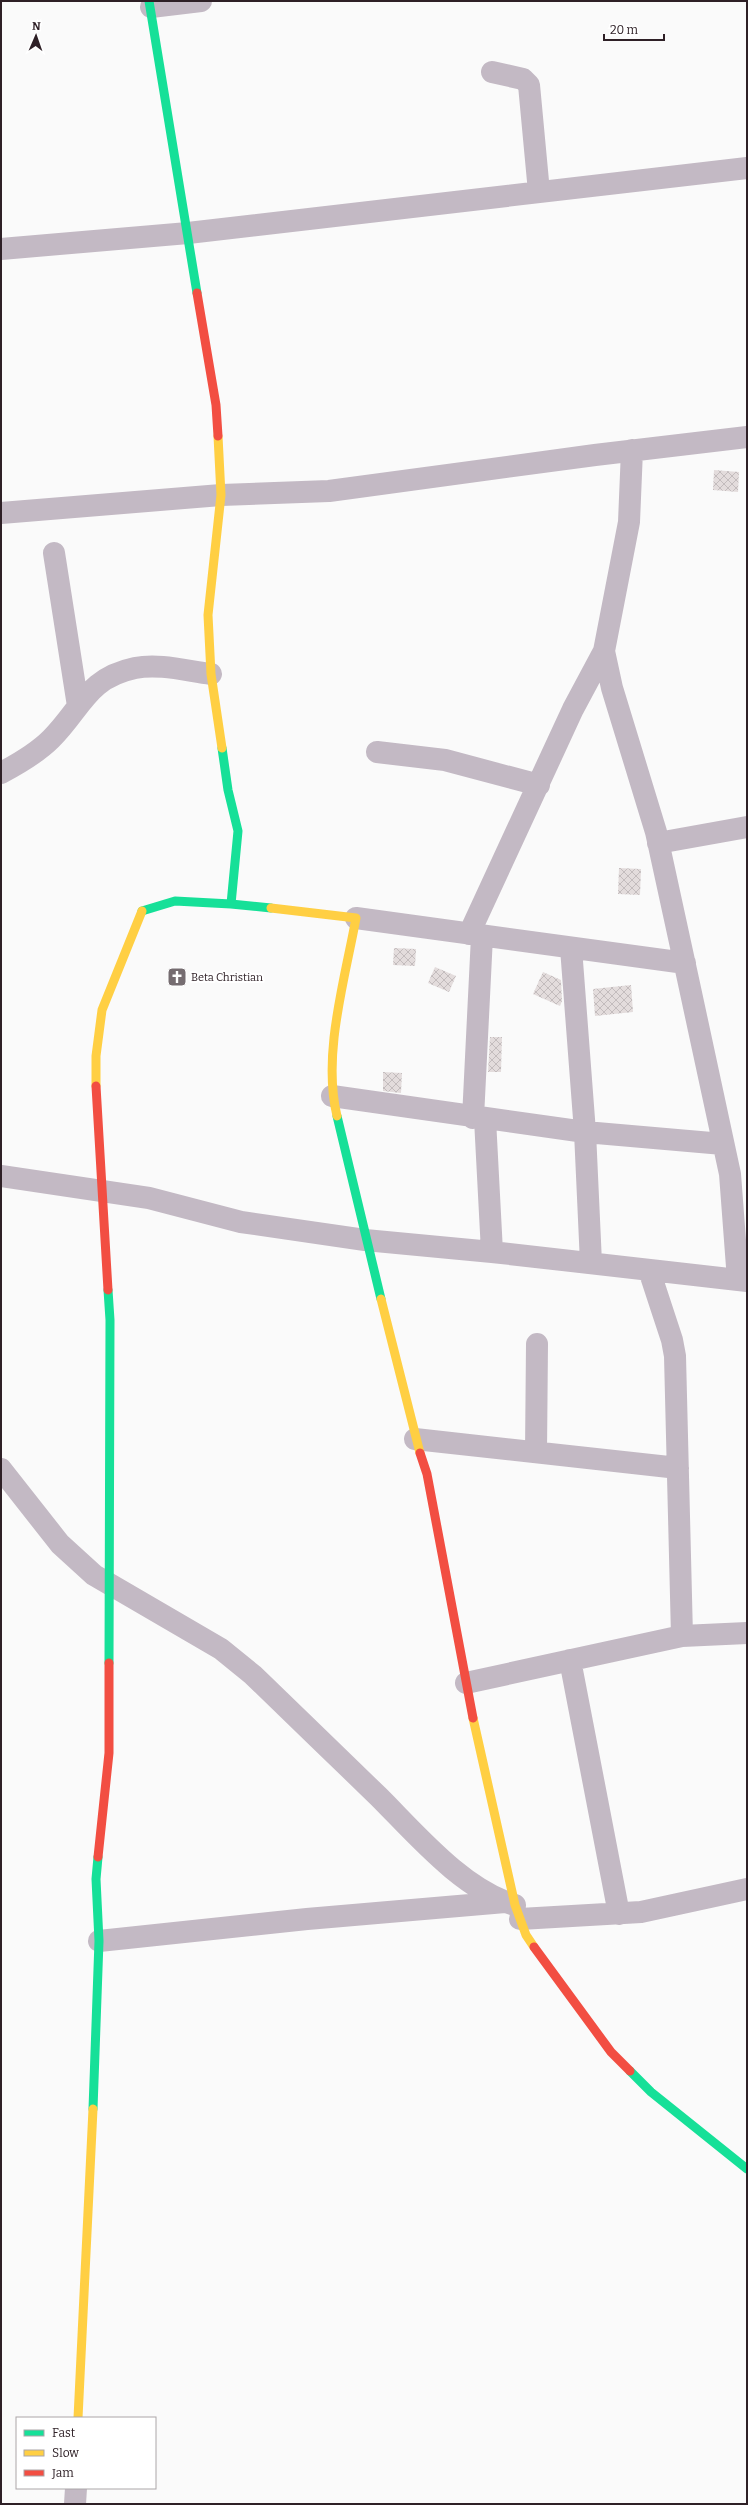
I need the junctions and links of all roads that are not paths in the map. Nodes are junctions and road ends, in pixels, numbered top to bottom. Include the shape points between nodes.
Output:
1 (201, 1) edge
2 (150, 4) edge
3 (492, 72) dead end
4 (747, 168) edge
5 (539, 192) junction
6 (188, 233) junction
7 (1, 249) edge
8 (747, 437) edge
9 (632, 450) junction
10 (221, 496) junction
11 (1, 513) edge
12 (54, 553) dead end
13 (604, 651) junction
14 (211, 674) junction
15 (78, 706) junction
16 (377, 752) dead end
17 (1, 773) edge
18 (539, 785) junction
19 (747, 828) edge
20 (658, 843) junction
21 (231, 904) junction
22 (356, 918) junction
23 (476, 935) junction
24 (571, 948) junction
25 (685, 963) junction
26 (332, 1096) junction
27 (479, 1118) junction
28 (585, 1132) junction
29 (723, 1144) junction
30 (1, 1176) edge
31 (103, 1191) junction
32 (365, 1240) junction
33 (492, 1252) junction
34 (591, 1263) junction
35 (649, 1270) junction
36 (743, 1280) edge
37 (537, 1344) dead end
38 (415, 1439) junction
39 (536, 1452) junction
40 (678, 1468) junction
41 (1, 1469) edge
42 (110, 1584) junction
43 (747, 1633) edge
44 (682, 1636) junction
45 (570, 1660) junction
46 (466, 1683) junction
47 (747, 1889) edge
48 (513, 1909) junction
49 (619, 1914) junction
50 (99, 1941) junction
51 (747, 2169) edge
52 (78, 2417) edge
53 (76, 2489) edge
54 (75, 2504) edge

1 - 2 street
2 - 6 street
3 - 5 street via 523,79 529,85
4 - 5 street
5 - 6 street
6 - 7 street
6 - 10 street via 216,405
8 - 9 street
9 - 10 street via 329,491
9 - 13 street via 629,522
10 - 11 street
10 - 14 street via 208,616
12 - 15 street
13 - 18 street via 573,709
13 - 20 street via 612,688
14 - 15 street via 156,667 136,668 108,676 95,685
14 - 21 street via 228,790 238,831
15 - 17 street via 51,739
16 - 18 street via 445,760
18 - 23 street via 498,866
19 - 20 street
20 - 25 street
21 - 22 street
21 - 31 street via 175,901 148,907 140,914 102,1010 96,1056 96,1101
22 - 23 street
22 - 26 street via 335,1031
23 - 24 street
23 - 27 street
24 - 25 street
24 - 28 street
25 - 29 street
26 - 27 street
26 - 32 street
27 - 28 street
27 - 33 street
28 - 29 street
28 - 34 street
29 - 36 street
30 - 31 street
31 - 32 street via 149,1198 241,1222
31 - 42 street via 110,1320
32 - 33 street
32 - 38 street
33 - 34 street
34 - 35 street
35 - 36 street
35 - 40 street via 675,1356
37 - 39 street
38 - 39 street
38 - 46 street via 427,1474
39 - 40 street
40 - 44 street
41 - 42 street via 60,1544 94,1575
42 - 48 street via 221,1649 253,1675 440,1857 474,1885
42 - 50 street via 108,1753 96,1879
43 - 44 street
44 - 45 street
45 - 46 street
45 - 49 street
46 - 48 street
47 - 49 street via 641,1912
48 - 49 street
48 - 50 street via 307,1919
48 - 51 street via 536,1951 611,2052 651,2092
50 - 52 street
53 - 54 street

